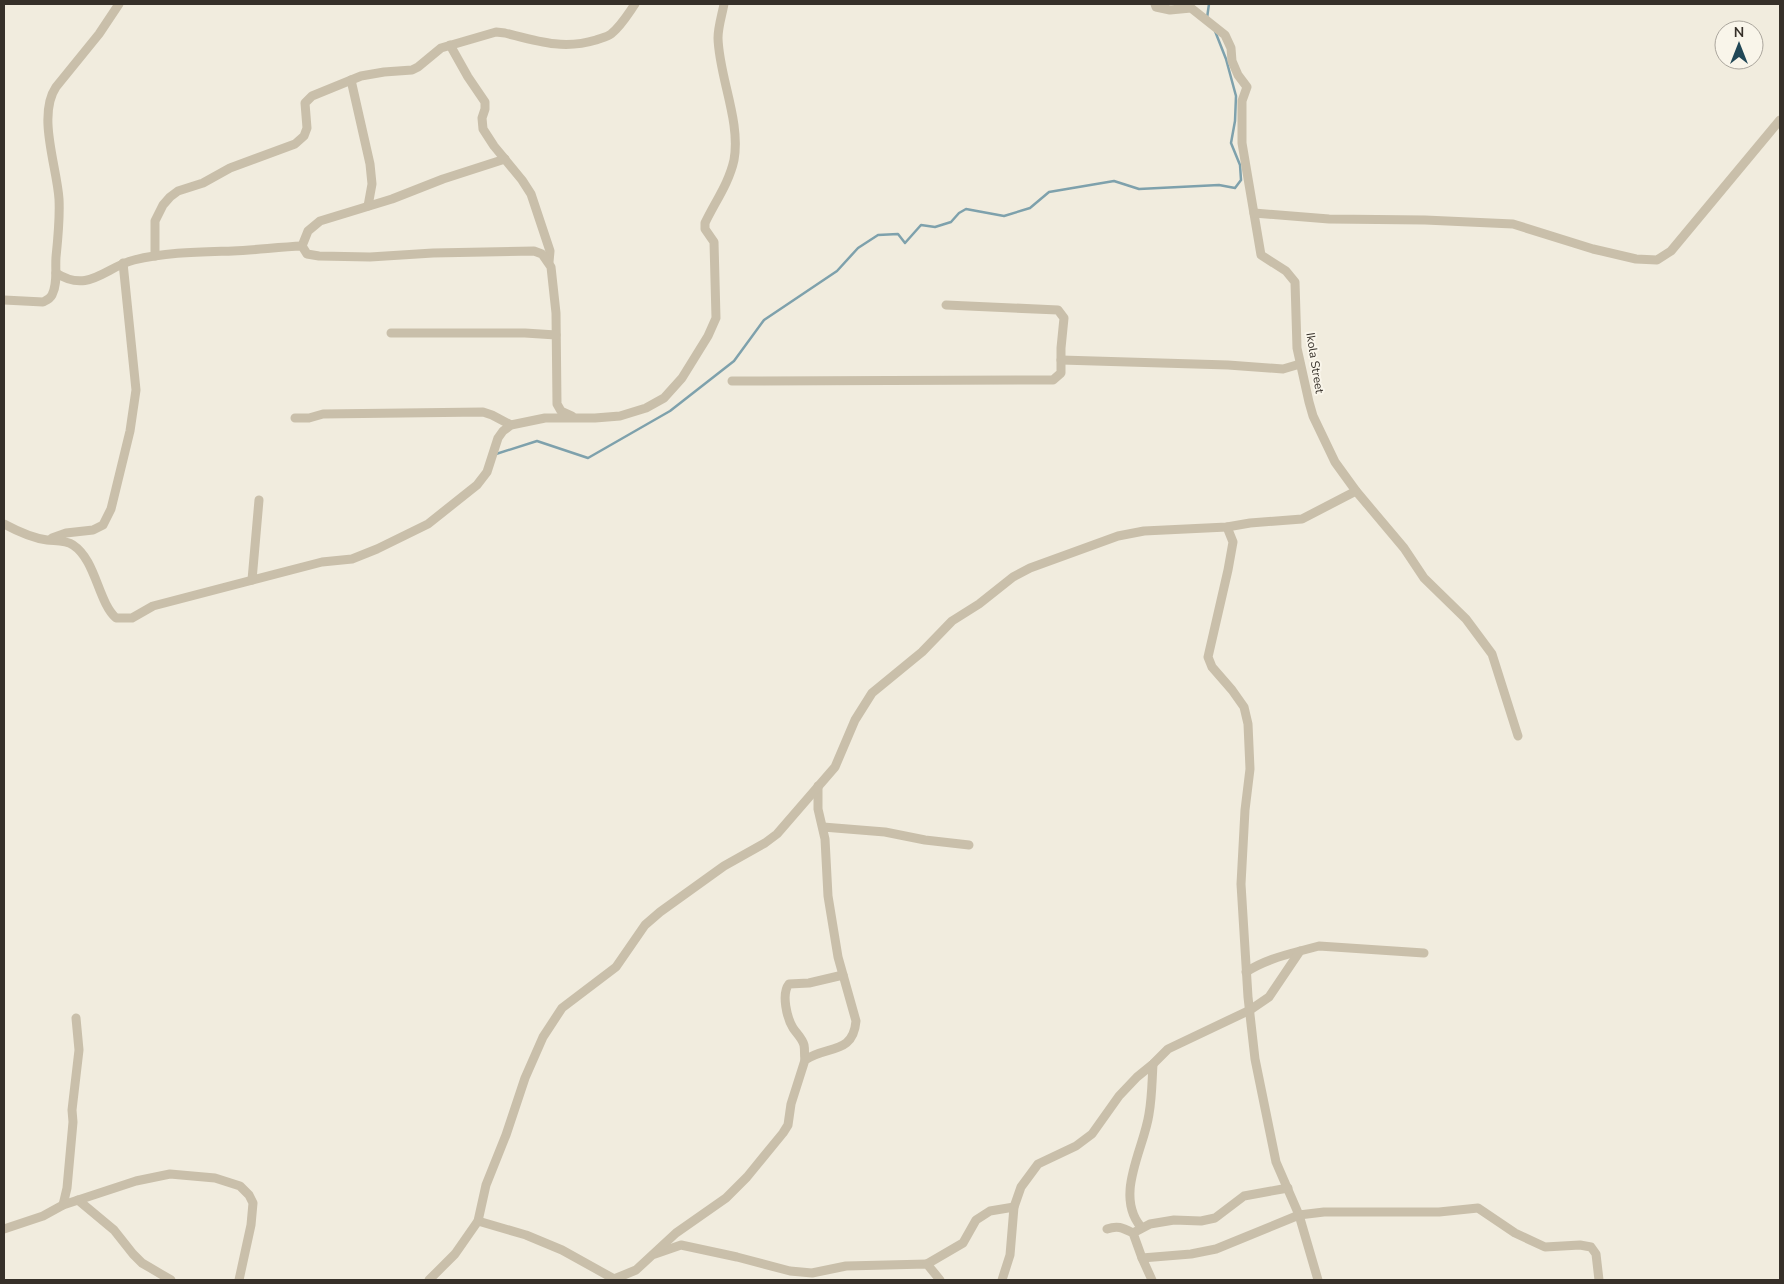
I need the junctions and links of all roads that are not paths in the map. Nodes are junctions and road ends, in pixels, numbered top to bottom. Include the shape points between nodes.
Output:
1 (119, 4) edge
2 (635, 4) edge
3 (724, 4) edge
4 (1154, 4) edge
5 (450, 45) junction
6 (351, 80) junction
7 (1780, 120) edge
8 (504, 159) junction
9 (368, 206) junction
10 (1254, 213) junction
11 (302, 246) junction
12 (155, 256) junction
13 (124, 262) junction
14 (549, 262) junction
15 (56, 273) junction
16 (4, 300) edge
17 (946, 305) dead end
18 (391, 333) dead end
19 (556, 335) junction
20 (1061, 360) junction
21 (1300, 364) junction
22 (732, 381) dead end
23 (295, 418) dead end
24 (576, 418) junction
25 (510, 426) junction
26 (1356, 491) junction
27 (259, 500) dead end
28 (4, 524) edge
29 (1227, 527) junction
30 (47, 540) junction
31 (252, 580) junction
32 (1518, 736) dead end
33 (818, 786) junction
34 (823, 827) junction
35 (969, 845) dead end
36 (1300, 951) junction
37 (1424, 953) dead end
38 (1246, 972) junction
39 (843, 975) junction
40 (1250, 1010) junction
41 (76, 1018) dead end
42 (805, 1060) junction
43 (1153, 1064) junction
44 (1288, 1188) junction
45 (78, 1200) junction
46 (63, 1205) junction
47 (1014, 1207) junction
48 (1299, 1215) junction
49 (478, 1221) junction
50 (1141, 1227) junction
51 (4, 1229) edge
52 (1108, 1229) dead end
53 (1133, 1233) junction
54 (651, 1255) junction
55 (1142, 1258) junction
56 (927, 1264) junction
57 (171, 1280) edge
58 (239, 1280) edge
59 (429, 1280) edge
60 (615, 1280) edge
61 (940, 1280) edge
62 (1002, 1280) edge
63 (1152, 1280) edge
64 (1318, 1280) edge
65 (1599, 1280) edge

1 - 15 street via 56,87 49,103 49,131 59,199
2 - 5 street via 610,35 578,45 561,46 496,32
3 - 24 street via 718,35 734,134 734,159 725,186 705,223 705,229 714,242 716,318 682,378 664,398 620,416
4 - 10 street, Ikola Street via 1170,10 1191,8 1225,35 1232,61 1247,87 1242,101 1242,142
5 - 6 street via 441,48 418,68
5 - 8 street via 483,98 486,106 483,128
6 - 9 street via 370,164 372,184
6 - 12 street via 307,100 307,128 295,144 230,168 170,197 155,221
7 - 10 street via 1670,251 1657,260 1636,259 1513,224 1328,219
8 - 9 street
8 - 14 street via 531,194 550,251
9 - 11 street via 320,221 308,231
10 - 21 street, Ikola Street via 1261,255 1286,271 1295,282
11 - 12 street
11 - 14 street via 307,254 319,256 527,251 542,254
12 - 13 street
13 - 15 street via 106,273 82,280 68,280
13 - 30 street via 136,390 130,431 111,509 103,525 93,530 66,533
14 - 19 street
15 - 16 street via 48,300
17 - 20 street via 1058,310 1064,318
18 - 19 street
19 - 24 street via 557,404 561,411
20 - 21 street via 1283,369
20 - 22 street via 1061,373 1053,380
21 - 26 street, Ikola Street via 1313,416 1335,462
23 - 25 street via 323,414 483,412
24 - 25 street via 545,418
25 - 31 street via 502,430 487,472 477,485 428,524 352,558 322,562
26 - 29 street via 1302,519
26 - 32 street, Ikola Street via 1404,548 1424,578 1466,619 1492,654
27 - 31 street
28 - 30 street
29 - 33 street via 1144,531 1118,536 1013,577 952,620 922,652 872,693 855,720 835,767
29 - 38 street via 1233,542 1208,656 1212,667 1244,707 1248,724 1250,769 1241,884
30 - 31 street via 73,545 82,554 107,608 116,618 132,618 153,606
33 - 34 street via 818,809
33 - 49 street via 777,834 724,866 660,912 645,925 616,967 562,1008 543,1037 525,1078 486,1185
34 - 35 street via 885,832
34 - 39 street via 828,896
36 - 37 street via 1319,946
36 - 38 street via 1257,965
36 - 40 street via 1269,997
38 - 40 street
39 - 42 street via 856,1020 855,1030 848,1042 839,1048
39 - 42 street via 789,984 786,988 788,1016 804,1045
40 - 43 street via 1168,1049
40 - 44 street via 1262,1097 1276,1162
41 - 46 street via 79,1050
42 - 54 street via 783,1133 726,1198
43 - 47 street via 1118,1096 1092,1134 1076,1146 1038,1164 1021,1187
43 - 50 street via 1149,1115 1130,1186 1130,1206
44 - 48 street
44 - 50 street via 1244,1196 1215,1218 1174,1220
45 - 46 street
45 - 57 street via 114,1230 142,1263
45 - 58 street via 136,1181 170,1174 215,1178 240,1186 253,1203
46 - 51 street via 44,1216
47 - 56 street via 990,1211 976,1220 963,1243
47 - 62 street via 1010,1255
48 - 55 street via 1216,1249
48 - 64 street
48 - 65 street via 1478,1208 1514,1233 1545,1247 1591,1247 1596,1254
49 - 59 street via 455,1254
49 - 60 street via 562,1250
50 - 53 street
52 - 53 street via 1114,1226
53 - 55 street
54 - 56 street via 681,1245 790,1271 812,1273 846,1266
54 - 60 street via 636,1270
55 - 63 street
56 - 61 street

